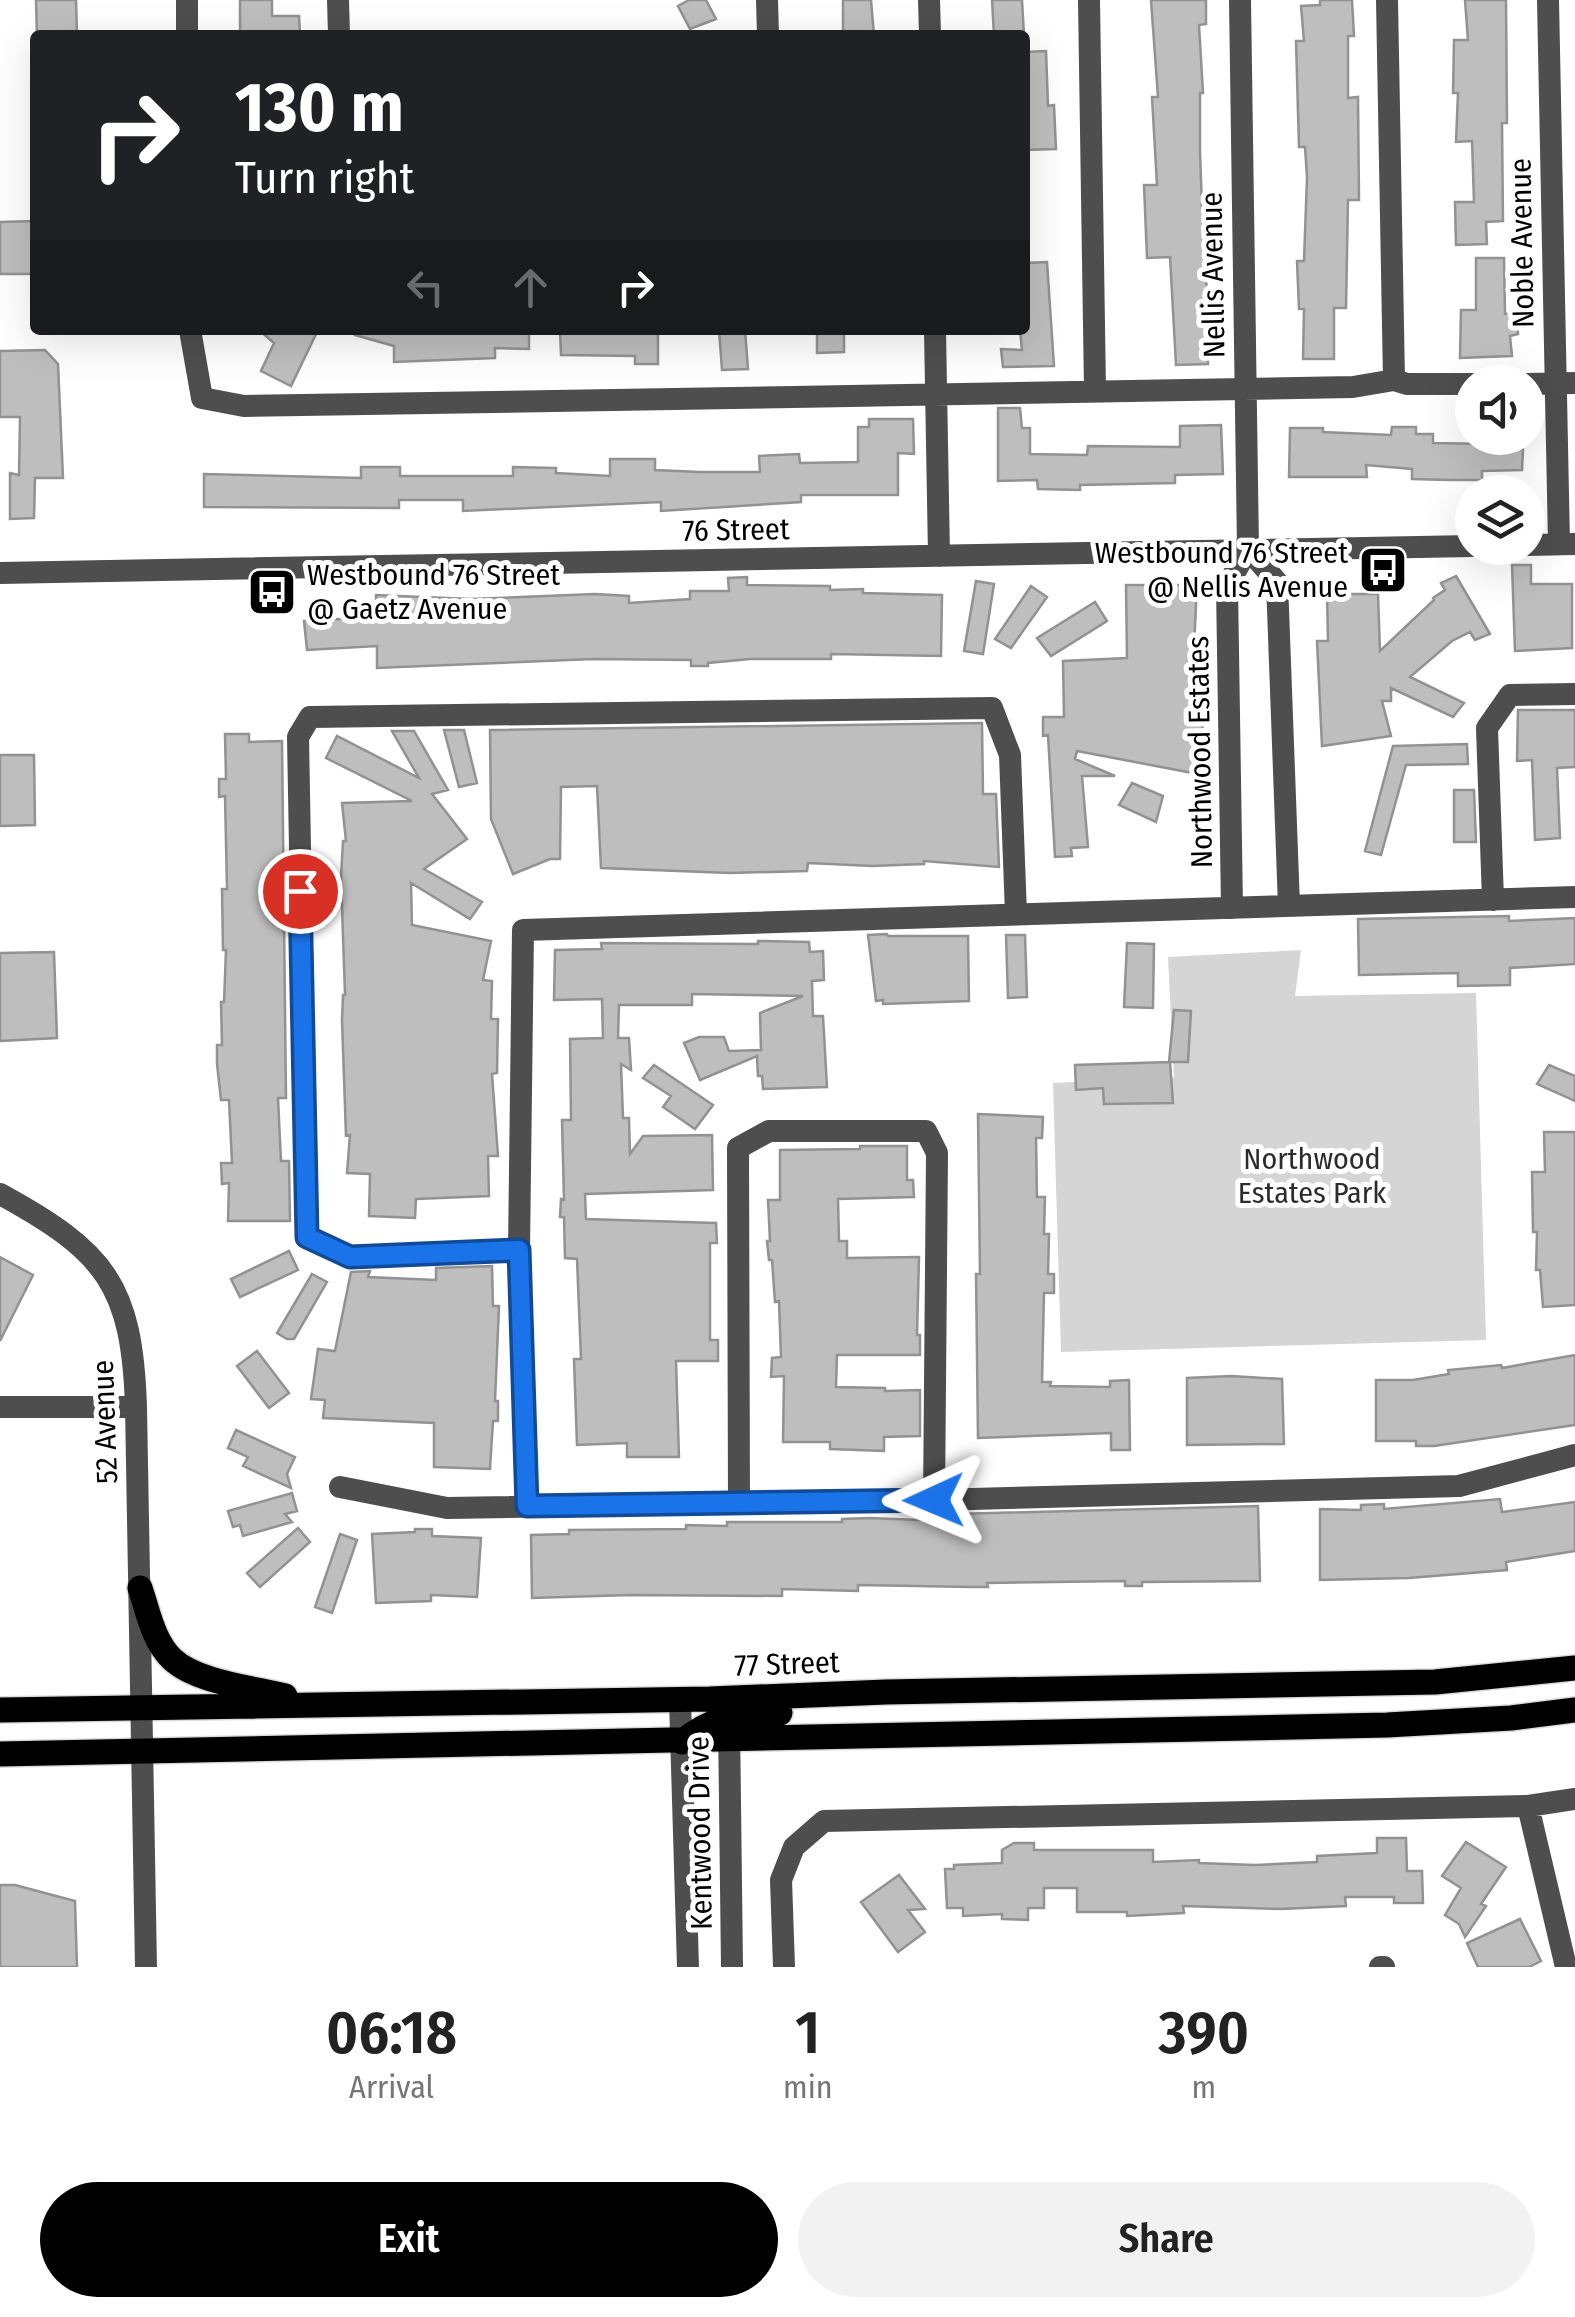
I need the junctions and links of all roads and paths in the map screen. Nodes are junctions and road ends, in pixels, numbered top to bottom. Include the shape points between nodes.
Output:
1 (187, 0) edge
2 (338, 0) edge
3 (767, 0) edge
4 (929, 0) edge
5 (1089, 0) edge
6 (1240, 0) edge
7 (1387, 0) edge
8 (1548, 0) edge
9 (187, 30) edge
10 (339, 30) edge
11 (768, 30) edge
12 (930, 30) edge
13 (1564, 234) edge
14 (191, 335) edge
15 (935, 335) edge
16 (1394, 380) junction
17 (1565, 383) edge
18 (1455, 384) edge
19 (1244, 389) junction
20 (1095, 390) junction
21 (936, 396) junction
22 (1567, 544) edge
23 (1455, 546) edge
24 (1248, 549) junction
25 (939, 556) junction
26 (0, 574) edge
27 (1575, 694) edge
28 (1575, 897) edge
29 (1493, 900) junction
30 (1288, 906) junction
31 (1232, 908) junction
32 (1016, 914) junction
33 (0, 1194) edge
34 (519, 1250) junction
35 (0, 1407) edge
36 (136, 1407) junction
37 (1575, 1455) edge
38 (340, 1487) dead end
39 (934, 1500) junction
40 (738, 1504) junction
41 (527, 1506) junction
42 (140, 1588) junction
43 (1575, 1668) edge
44 (680, 1700) junction
45 (314, 1704) junction
46 (139, 1708) junction
47 (0, 1710) edge
48 (1575, 1710) edge
49 (729, 1718) junction
50 (682, 1742) junction
51 (140, 1752) junction
52 (0, 1754) edge
53 (1575, 1799) edge
54 (1528, 1806) junction
55 (146, 1967) edge
56 (688, 1967) edge
57 (732, 1967) edge
58 (784, 1967) edge
59 (1566, 1967) edge

1 - 9 street
2 - 10 street
3 - 11 street
4 - 12 street
5 - 20 street
6 - 19 street, Nellis Avenue
7 - 16 street
8 - 13 street, Noble Avenue
13 - 17 street, Noble Avenue
14 - 21 street via 202,398 244,406
15 - 21 street
16 - 18 street
16 - 19 street
17 - 22 street, Noble Avenue
19 - 20 street
19 - 24 street, Nellis Avenue
20 - 21 street
21 - 25 street
23 - 24 street, 76 Street
24 - 25 street, 76 Street
24 - 30 street via 1277,582
24 - 31 street, Northwood Estates via 1227,586
25 - 26 street, 76 Street
27 - 29 street via 1510,694 1486,728
28 - 29 street
29 - 30 street
30 - 31 street
31 - 32 street
32 - 34 street via 524,930
32 - 34 street via 1010,755 992,708 310,717 298,738 307,1237 350,1257
33 - 36 street, 52 Avenue via 71,1238 111,1281 130,1328
34 - 41 street
35 - 36 street
36 - 42 street, 52 Avenue
37 - 39 street via 1459,1486
38 - 41 street via 447,1508
39 - 40 street
39 - 40 street via 937,1153 926,1132 769,1131 738,1148
40 - 41 street
42 - 45 main road via 158,1638 185,1668
42 - 46 street, 52 Avenue
43 - 49 main road via 1435,1682 886,1692 857,1707
44 - 45 main road, 77 Street
44 - 49 main road, 77 Street
44 - 50 street, Kentwood Drive
45 - 46 main road, 77 Street
46 - 47 main road, 77 Street
46 - 51 street, 52 Avenue
48 - 49 main road, 77 Street via 1387,1725
49 - 50 main road via 703,1724
49 - 57 street, Kentwood Drive
50 - 51 main road
50 - 56 street, Kentwood Drive
51 - 52 main road
51 - 55 street, 52 Avenue
53 - 54 street
54 - 58 street via 824,1821 794,1847 781,1880
54 - 59 street

